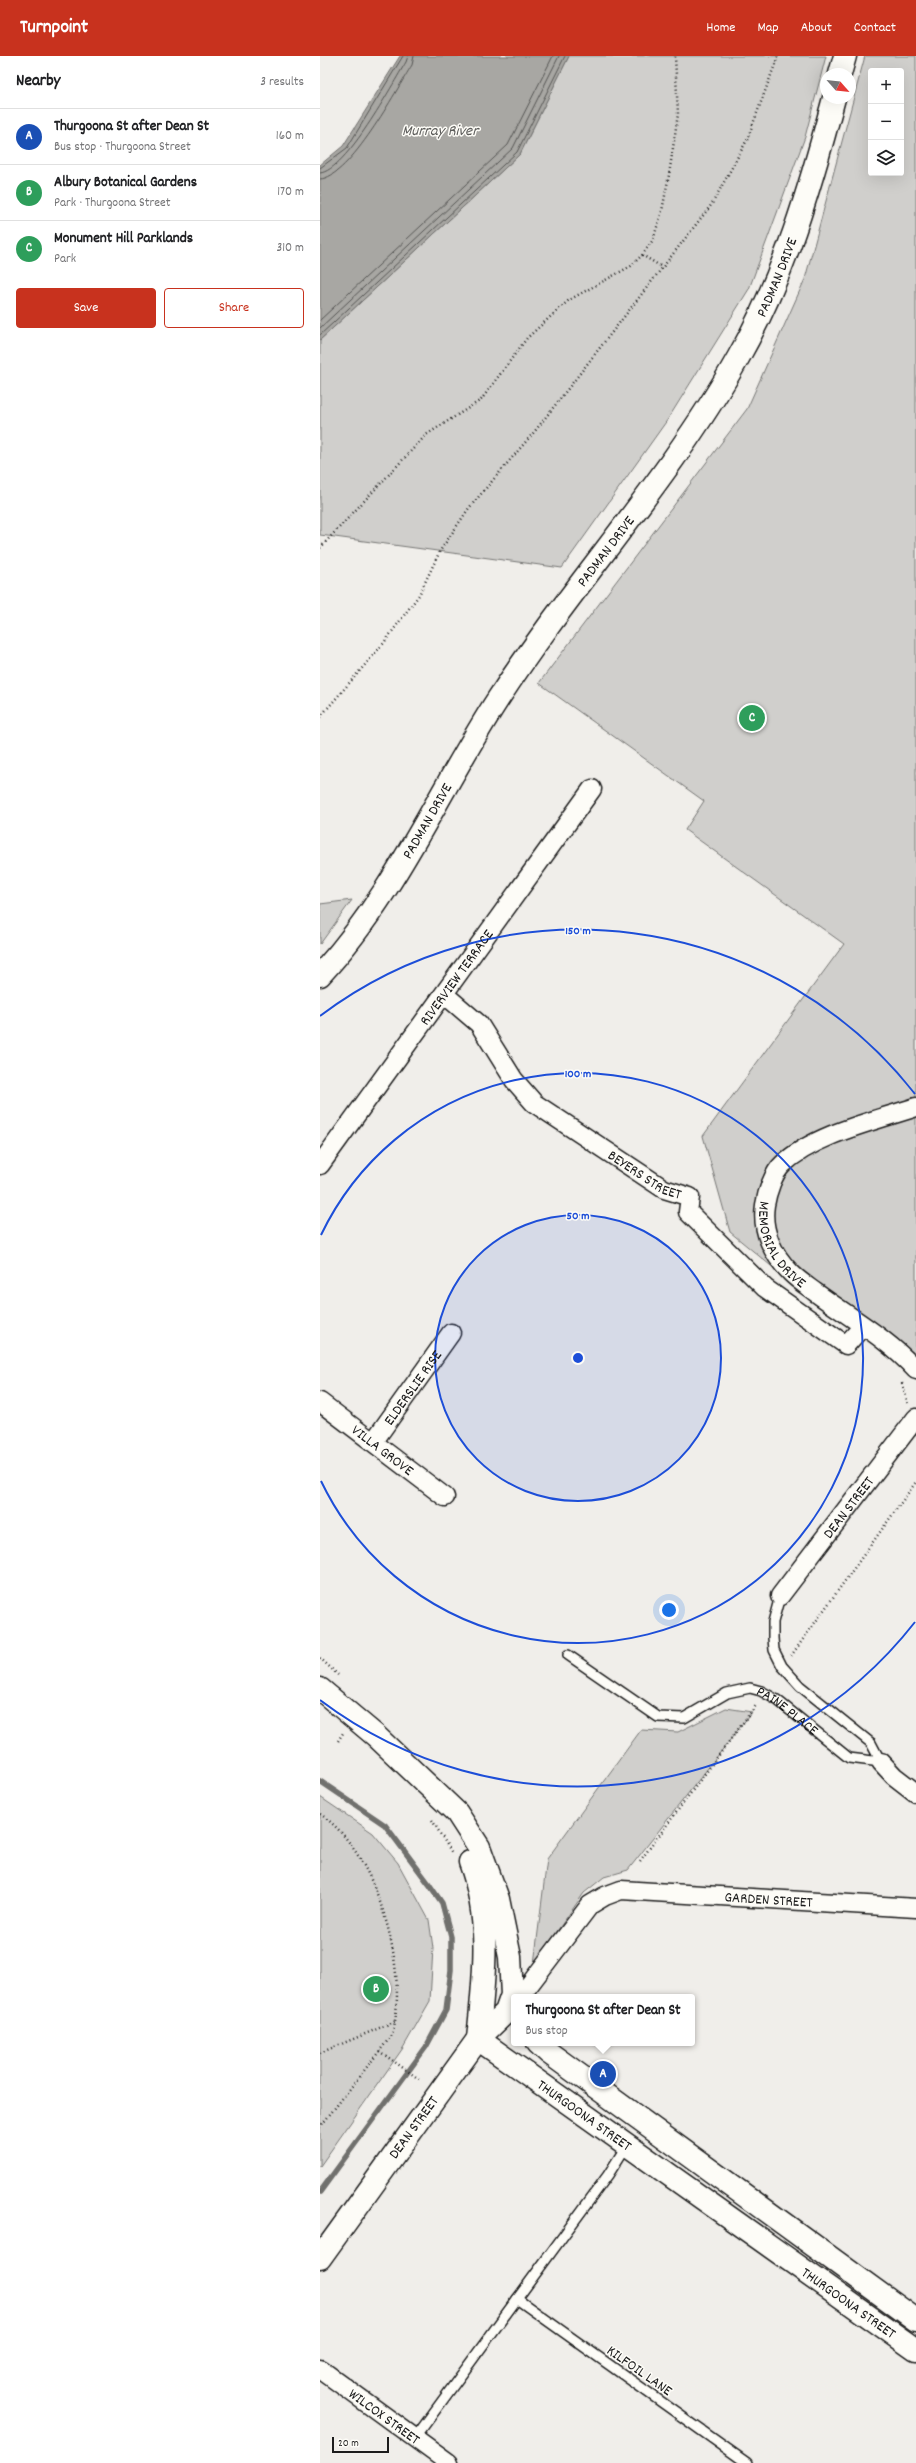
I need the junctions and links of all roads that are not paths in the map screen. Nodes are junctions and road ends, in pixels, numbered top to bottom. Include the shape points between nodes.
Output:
1 (845, 56) edge
2 (842, 68) edge
3 (832, 104) edge
4 (592, 789) dead end
5 (320, 975) edge
6 (444, 994) junction
7 (916, 1107) edge
8 (320, 1165) edge
9 (863, 1326) junction
10 (451, 1333) dead end
11 (916, 1370) edge
12 (320, 1402) edge
13 (916, 1418) edge
14 (374, 1441) junction
15 (445, 1497) dead end
16 (780, 1596) joint
17 (568, 1655) dead end
18 (320, 1689) edge
19 (881, 1762) junction
20 (422, 1779) junction
21 (916, 1793) edge
22 (621, 1890) joint
23 (916, 1908) edge
24 (512, 1994) edge
25 (524, 1994) edge
26 (511, 2011) edge
27 (478, 2039) junction
28 (541, 2046) edge
29 (643, 2122) junction
30 (627, 2145) junction
31 (320, 2258) edge
32 (517, 2300) junction
33 (916, 2320) edge
34 (916, 2349) edge
35 (320, 2369) edge
36 (415, 2438) junction
37 (450, 2463) edge
38 (747, 2463) edge

1 - 2 main road
3 - 5 main road, PADMAN DRIVE via 811,180 782,267 739,357 685,443 530,651 468,748 375,904 345,947
4 - 6 street, RIVERVIEW TERRACE
6 - 8 street, RIVERVIEW TERRACE
6 - 9 street, BEYERS STREET via 479,1024 514,1080 534,1103 664,1189 690,1197 688,1212 766,1288 846,1345
7 - 9 street, MEMORIAL DRIVE via 831,1136 792,1156 782,1165 766,1197 763,1219 768,1238 778,1257 792,1274
9 - 11 street, MEMORIAL DRIVE via 892,1346
10 - 14 street, ELDERSLIE RISE
12 - 14 street, VILLA GROVE
13 - 16 street, DEAN STREET
14 - 15 street, VILLA GROVE
16 - 19 lane, PAINE PLACE via 773,1622 774,1650 780,1662 800,1686 871,1743
17 - 19 lane, PAINE PLACE via 658,1717 684,1718 727,1693 750,1688 777,1700 848,1758
18 - 20 main road
19 - 21 street, PAINE PLACE
20 - 24 main road via 463,1820 479,1847 491,1877 510,1958
20 - 27 main road via 445,1811 460,1838 473,1869 481,1899 485,1935
22 - 23 street, GARDEN STREET
22 - 25 street, DEAN STREET via 590,1905
26 - 27 main road, DEAN STREET
27 - 30 main road, THURGOONA STREET
27 - 31 main road, DEAN STREET
28 - 29 main road, THURGOONA STREET
29 - 30 main road
29 - 33 main road, THURGOONA STREET
30 - 32 lane
30 - 34 main road, THURGOONA STREET
32 - 36 lane
32 - 38 lane, KILFOIL LANE
35 - 36 street, WILCOX STREET
36 - 37 street, WILCOX STREET

